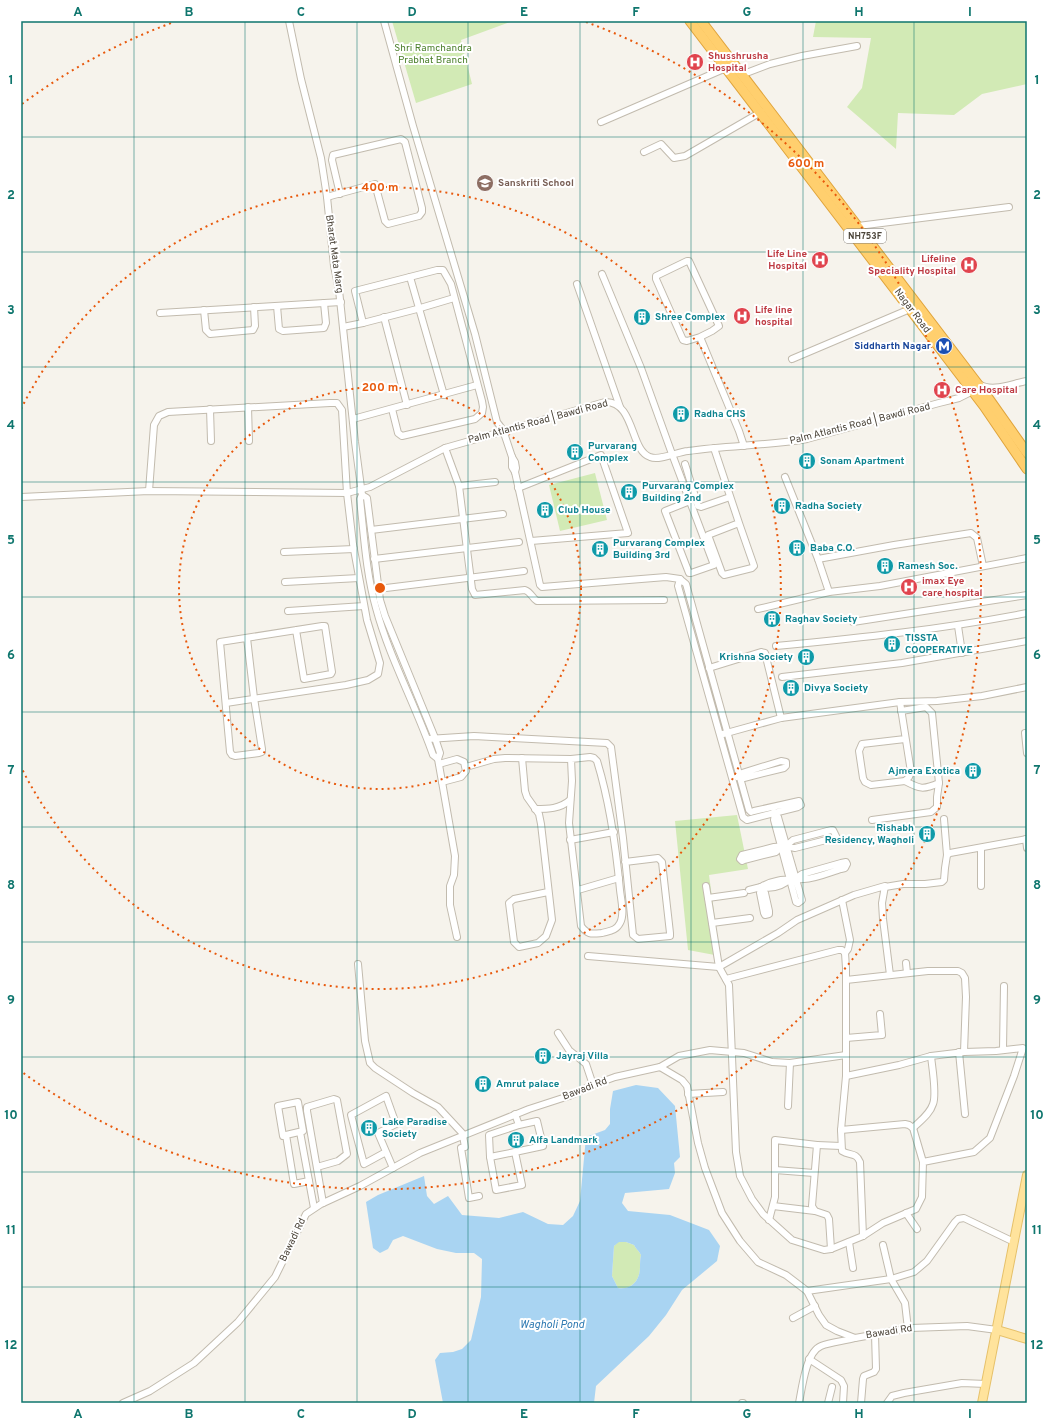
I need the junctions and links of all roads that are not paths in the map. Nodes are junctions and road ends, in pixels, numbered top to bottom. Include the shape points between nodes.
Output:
1 (290, 21) edge
2 (384, 21) edge
3 (690, 21) edge
4 (701, 21) edge
5 (857, 46) dead end
6 (726, 68) junction
7 (741, 75) junction
8 (761, 112) junction
9 (601, 122) dead end
10 (644, 152) dead end
11 (340, 194) junction
12 (328, 197) junction
13 (1009, 206) dead end
14 (858, 226) junction
15 (602, 274) dead end
16 (410, 277) junction
17 (577, 284) dead end
18 (454, 298) junction
19 (341, 302) junction
20 (324, 303) junction
21 (277, 306) junction
22 (254, 307) junction
23 (419, 309) junction
24 (910, 309) junction
25 (204, 310) junction
26 (160, 313) dead end
27 (384, 317) junction
28 (922, 318) junction
29 (363, 323) junction
30 (343, 327) junction
31 (700, 337) junction
32 (792, 359) dead end
33 (1027, 381) edge
34 (477, 386) junction
35 (975, 387) junction
36 (444, 395) junction
37 (407, 405) junction
38 (248, 407) junction
39 (620, 408) junction
40 (210, 409) junction
41 (392, 409) junction
42 (353, 419) junction
43 (503, 430) junction
44 (211, 441) dead end
45 (249, 441) dead end
46 (744, 446) junction
47 (445, 448) junction
48 (714, 448) junction
49 (1027, 453) edge
50 (672, 454) junction
51 (684, 464) dead end
52 (1027, 469) edge
53 (785, 477) dead end
54 (495, 482) dead end
55 (458, 486) junction
56 (518, 488) junction
57 (149, 491) junction
58 (362, 492) junction
59 (347, 493) junction
60 (21, 497) edge
61 (730, 497) junction
62 (690, 501) junction
63 (503, 514) dead end
64 (462, 519) junction
65 (739, 523) junction
66 (371, 530) junction
67 (531, 541) junction
68 (519, 542) dead end
69 (467, 548) junction
70 (354, 549) junction
71 (284, 552) dead end
72 (1027, 558) edge
73 (374, 559) junction
74 (818, 559) junction
75 (983, 566) junction
76 (524, 571) dead end
77 (470, 577) junction
78 (359, 578) junction
79 (680, 579) junction
80 (285, 582) dead end
81 (378, 589) junction
82 (829, 592) junction
83 (1027, 595) edge
84 (664, 600) dead end
85 (691, 602) junction
86 (684, 604) junction
87 (364, 606) junction
88 (758, 609) dead end
89 (288, 611) dead end
90 (1027, 614) edge
91 (853, 622) dead end
92 (958, 626) junction
93 (296, 630) junction
94 (247, 638) junction
95 (1027, 641) edge
96 (776, 646) dead end
97 (962, 653) junction
98 (700, 664) junction
99 (708, 665) junction
100 (782, 677) dead end
101 (310, 678) junction
102 (1027, 687) edge
103 (312, 690) junction
104 (254, 698) junction
105 (900, 702) junction
106 (226, 703) junction
107 (901, 711) junction
108 (781, 718) junction
109 (1025, 733) dead end
110 (723, 734) junction
111 (435, 738) junction
112 (428, 739) junction
113 (905, 739) junction
114 (1027, 753) edge
115 (522, 758) junction
116 (571, 759) junction
117 (438, 761) junction
118 (466, 766) junction
119 (739, 776) junction
120 (732, 778) junction
121 (905, 781) junction
122 (442, 782) junction
123 (939, 783) junction
124 (570, 800) junction
125 (535, 809) junction
126 (774, 810) junction
127 (750, 811) junction
128 (944, 819) dead end
129 (745, 820) junction
130 (872, 820) dead end
131 (614, 832) junction
132 (1026, 839) edge
133 (570, 840) junction
134 (784, 846) junction
135 (981, 848) junction
136 (1027, 848) edge
137 (948, 855) junction
138 (625, 862) junction
139 (619, 878) junction
140 (793, 879) junction
141 (706, 886) dead end
142 (981, 886) dead end
143 (885, 887) junction
144 (578, 890) junction
145 (548, 892) junction
146 (708, 898) junction
147 (842, 900) junction
148 (750, 918) dead end
149 (712, 923) junction
150 (457, 937) dead end
151 (844, 954) junction
152 (588, 956) dead end
153 (906, 963) dead end
154 (358, 964) dead end
155 (719, 967) junction
156 (907, 973) junction
157 (890, 975) junction
158 (726, 979) junction
159 (846, 980) junction
160 (1004, 986) dead end
161 (880, 1014) dead end
162 (558, 1033) dead end
163 (846, 1038) junction
164 (1025, 1048) edge
165 (1003, 1050) junction
166 (732, 1052) junction
167 (962, 1052) junction
168 (846, 1055) junction
169 (931, 1056) junction
170 (790, 1063) junction
171 (660, 1067) junction
172 (846, 1076) junction
173 (593, 1085) junction
174 (723, 1092) dead end
175 (688, 1094) junction
176 (788, 1106) dead end
177 (515, 1114) junction
178 (965, 1114) dead end
179 (519, 1125) junction
180 (912, 1128) junction
181 (841, 1130) junction
182 (300, 1132) junction
183 (286, 1135) junction
184 (464, 1136) junction
185 (817, 1145) junction
186 (841, 1146) junction
187 (386, 1152) junction
188 (515, 1152) junction
189 (490, 1157) junction
190 (923, 1162) junction
191 (317, 1167) junction
192 (393, 1168) junction
193 (775, 1170) junction
194 (814, 1173) junction
195 (1027, 1175) edge
196 (309, 1181) junction
197 (479, 1196) dead end
198 (323, 1203) junction
199 (773, 1206) junction
200 (314, 1208) junction
201 (815, 1211) junction
202 (906, 1213) junction
203 (769, 1220) junction
204 (917, 1228) dead end
205 (863, 1236) junction
206 (850, 1242) junction
207 (1014, 1242) junction
208 (883, 1245) dead end
209 (831, 1249) junction
210 (853, 1268) dead end
211 (891, 1279) junction
212 (807, 1291) junction
213 (815, 1306) junction
214 (794, 1318) dead end
215 (908, 1329) junction
216 (997, 1330) junction
217 (875, 1334) junction
218 (855, 1338) junction
219 (1027, 1339) edge
220 (809, 1359) junction
221 (986, 1384) junction
222 (832, 1387) dead end
223 (123, 1403) edge
224 (799, 1403) edge
225 (828, 1403) edge
226 (843, 1403) edge
227 (861, 1403) edge
228 (887, 1403) edge
229 (982, 1403) edge

1 - 12 street, Bharat Mata Marg
2 - 43 street via 475,334 497,422
3 - 6 highway, Nagar Road / NH753F
4 - 7 highway, Nagar Road / NH753F
5 - 7 street via 796,57
6 - 8 highway, Nagar Road / NH753F
6 - 9 street
7 - 14 highway, Nagar Road / NH753F
8 - 10 street via 685,156 674,158 661,144
8 - 24 highway, Nagar Road / NH753F
11 - 11 street via 333,155 401,139 405,142 422,212 419,216 388,224 375,184
11 - 12 street
12 - 19 street, Bharat Mata Marg via 334,266
13 - 14 street
14 - 28 highway, Nagar Road / NH753F
15 - 50 street via 641,368
16 - 18 street via 443,270 451,284
16 - 23 street
16 - 29 street via 355,291
17 - 39 street
18 - 23 street
18 - 34 street
19 - 20 street
19 - 30 street, Bharat Mata Marg
20 - 21 street
20 - 21 street via 324,328 283,331 279,329
21 - 22 street
22 - 25 street
22 - 25 street via 253,330 210,334 206,330
23 - 27 street
23 - 36 street
24 - 28 highway, Nagar Road / NH753F
24 - 32 street
25 - 26 street
27 - 29 street
27 - 37 street
28 - 35 highway, Nagar Road / NH753F
29 - 30 street
30 - 42 street, Bharat Mata Marg
31 - 31 street via 683,340 656,279 656,276 687,261 719,326
31 - 46 street via 740,430
33 - 35 street via 990,388
34 - 36 street
34 - 41 street via 483,407 482,413 475,419 402,436 398,433
35 - 46 street, Palm Atlantis Road | Bawdi Road via 959,398 807,439
35 - 49 highway, Nagar Road / NH753F
35 - 52 highway, Nagar Road / NH753F
36 - 37 street
37 - 41 street
38 - 40 street
38 - 45 street
38 - 59 street via 337,403 342,410
39 - 43 street, Palm Atlantis Road | Bawdi Road via 612,402 605,402
39 - 50 street, Palm Atlantis Road | Bawdi Road via 633,428 642,452 648,457 656,458
40 - 44 street
40 - 57 street via 168,412 159,416 154,425
41 - 42 street
42 - 58 street, Bharat Mata Marg
43 - 47 street, Palm Atlantis Road | Bawdi Road
43 - 56 street
46 - 48 street, Palm Atlantis Road | Bawdi Road
47 - 55 street
47 - 58 street, Palm Atlantis Road | Bawdi Road
48 - 50 street, Palm Atlantis Road | Bawdi Road
48 - 61 street
50 - 62 street
51 - 61 street via 698,506
53 - 74 street
54 - 55 street
55 - 64 street
56 - 67 street
56 - 67 street via 601,455 628,533
57 - 59 street, Palm Atlantis Road | Bawdi Road
57 - 60 street, Palm Atlantis Road | Bawdi Road
58 - 59 street, Palm Atlantis Road | Bawdi Road
58 - 66 street via 367,498
58 - 112 street via 360,499 375,606
59 - 70 street
61 - 65 street
62 - 62 street via 665,511 689,573 714,565
63 - 64 street
64 - 66 street
64 - 69 street
65 - 65 street via 754,566 724,575 708,534
66 - 73 street
67 - 79 street via 542,587 666,577
68 - 69 street
69 - 73 street
69 - 77 street
70 - 71 street
70 - 78 street
72 - 75 street
73 - 81 street
74 - 75 street via 971,533 977,538
74 - 82 street
75 - 82 street via 880,586
76 - 77 street
77 - 81 street
77 - 84 street via 475,595 525,590 537,601
78 - 80 street
78 - 87 street
79 - 85 street via 686,584
79 - 86 street via 678,586
81 - 111 street via 385,616
82 - 88 street
83 - 91 street
85 - 86 street
85 - 99 street
86 - 98 street
87 - 89 street
87 - 103 street via 380,663 378,674 368,680
90 - 92 street
92 - 96 street
92 - 97 street
93 - 94 street
93 - 101 street via 304,679
93 - 101 street via 325,626 327,630 332,672 328,676
94 - 104 street
94 - 106 street via 220,642
95 - 97 street
97 - 100 street
98 - 99 street
98 - 110 street
99 - 108 street via 765,653
99 - 110 street
101 - 103 street
102 - 105 street via 982,696
103 - 104 street
104 - 106 street
104 - 106 street via 262,749 259,753 235,756 232,754
105 - 107 street
105 - 108 street
107 - 113 street
107 - 123 street via 926,707 932,713
108 - 110 street
109 - 114 street
110 - 119 street
110 - 120 street
111 - 112 street
111 - 117 street via 440,753
111 - 138 street via 494,737 607,742 611,747
112 - 117 street via 433,755
113 - 121 street via 911,772
113 - 121 street via 862,744 859,751 865,782 871,785
115 - 116 street
115 - 118 street via 494,759
115 - 125 street via 525,791
116 - 124 street
116 - 131 street via 590,757 597,762
117 - 118 street via 457,759
117 - 122 street
118 - 122 street via 466,771 461,777
119 - 119 street via 781,761 786,762 784,768 744,778
119 - 120 street
119 - 127 street
120 - 129 street
121 - 123 street via 918,788
122 - 150 street via 455,856 450,905
123 - 130 street via 938,807 931,812
124 - 125 street via 564,806
124 - 133 street
125 - 145 street via 541,824
126 - 127 street
126 - 129 street
126 - 134 street
127 - 129 street
128 - 137 street
131 - 133 street
131 - 139 street
132 - 135 street
132 - 136 street
133 - 144 street
134 - 134 street via 776,852 742,861 740,859 742,855
134 - 134 street via 793,840 831,830 836,836 795,848
134 - 140 street
135 - 137 street
135 - 142 street
137 - 143 street via 942,882
138 - 138 street via 658,858 662,862 670,936 638,940 633,935
139 - 144 street
139 - 144 street via 622,916 620,925 613,931 592,934 586,932 581,926
140 - 140 street via 841,863 847,864 842,869 805,879
140 - 146 street via 770,889 761,887
141 - 146 street
143 - 147 street
143 - 157 street via 882,903
145 - 145 street via 514,899 509,903 514,942 519,947 538,943 546,936 552,920
146 - 149 street
147 - 151 street via 850,940
147 - 155 street via 797,920
148 - 149 street
149 - 155 street
151 - 158 street via 842,950 838,950
151 - 159 street
152 - 155 street
153 - 156 street
154 - 184 street via 365,1041 370,1063 407,1089 438,1106
155 - 158 street
156 - 157 street
156 - 167 street via 962,973 966,997
157 - 159 street
158 - 166 street via 729,985
159 - 163 street
160 - 165 street
161 - 163 street via 882,1035
162 - 173 street via 569,1050 586,1064
163 - 168 street
164 - 165 street
164 - 190 street via 990,1138 974,1152
165 - 167 street
166 - 170 street via 744,1052 772,1062
166 - 171 street via 710,1050 685,1054
166 - 203 street via 736,1152 740,1176 752,1199
167 - 169 street
167 - 178 street
168 - 170 street
168 - 172 street
169 - 172 street
169 - 180 street via 935,1097 929,1112
170 - 176 street
171 - 173 street, Bawadi Rd via 615,1077
171 - 175 street, Bawadi Rd via 682,1080 687,1086
172 - 181 street
173 - 177 street, Bawadi Rd
174 - 175 street
175 - 212 street, Bawadi Rd via 705,1168 722,1213 740,1242 758,1262 786,1275
177 - 179 street
177 - 184 street, Bawadi Rd
179 - 188 street via 537,1121 543,1146
179 - 189 street via 489,1135
180 - 181 street via 905,1124
180 - 190 street
181 - 186 street
182 - 183 street
182 - 183 street via 303,1131 298,1102 278,1106 283,1136
182 - 196 street
183 - 196 street via 294,1184
184 - 192 street, Bawadi Rd via 420,1153
184 - 197 street via 465,1147 460,1148 469,1198
185 - 186 street
185 - 193 street via 775,1140
185 - 194 street
186 - 205 street via 842,1151 858,1157 860,1162
187 - 187 street via 378,1133 396,1124 386,1096 351,1115 364,1164
187 - 192 street
188 - 189 street
188 - 189 street via 522,1185 496,1190
190 - 202 street via 922,1197 916,1209
191 - 191 street via 307,1107 334,1099 337,1100 347,1154
191 - 198 street
192 - 198 street, Bawadi Rd
193 - 194 street
193 - 199 street
194 - 201 street via 812,1206
195 - 207 main road
196 - 200 street
198 - 200 street, Bawadi Rd
199 - 201 street
199 - 203 street
200 - 223 street, Bawadi Rd via 306,1214 275,1277 238,1322 194,1363 162,1384
201 - 209 street via 827,1215 829,1219
202 - 204 street
202 - 205 street via 883,1223
203 - 209 street via 792,1240 817,1248
205 - 206 street
206 - 209 street
206 - 210 street
207 - 211 street via 961,1218 955,1222 927,1261 914,1272
207 - 216 main road
208 - 211 street
211 - 212 street
211 - 215 street via 905,1303
212 - 213 street, Bawadi Rd
213 - 214 street
213 - 218 street, Bawadi Rd via 826,1325
215 - 216 street, Bawadi Rd via 967,1326
215 - 217 street, Bawadi Rd
216 - 219 main road
216 - 221 main road
217 - 218 street, Bawadi Rd
217 - 227 street via 876,1369 864,1376
218 - 220 street via 822,1345
220 - 224 street
220 - 226 street via 841,1380 844,1386
221 - 228 street via 962,1383 904,1393 892,1396
221 - 229 main road
222 - 225 street

